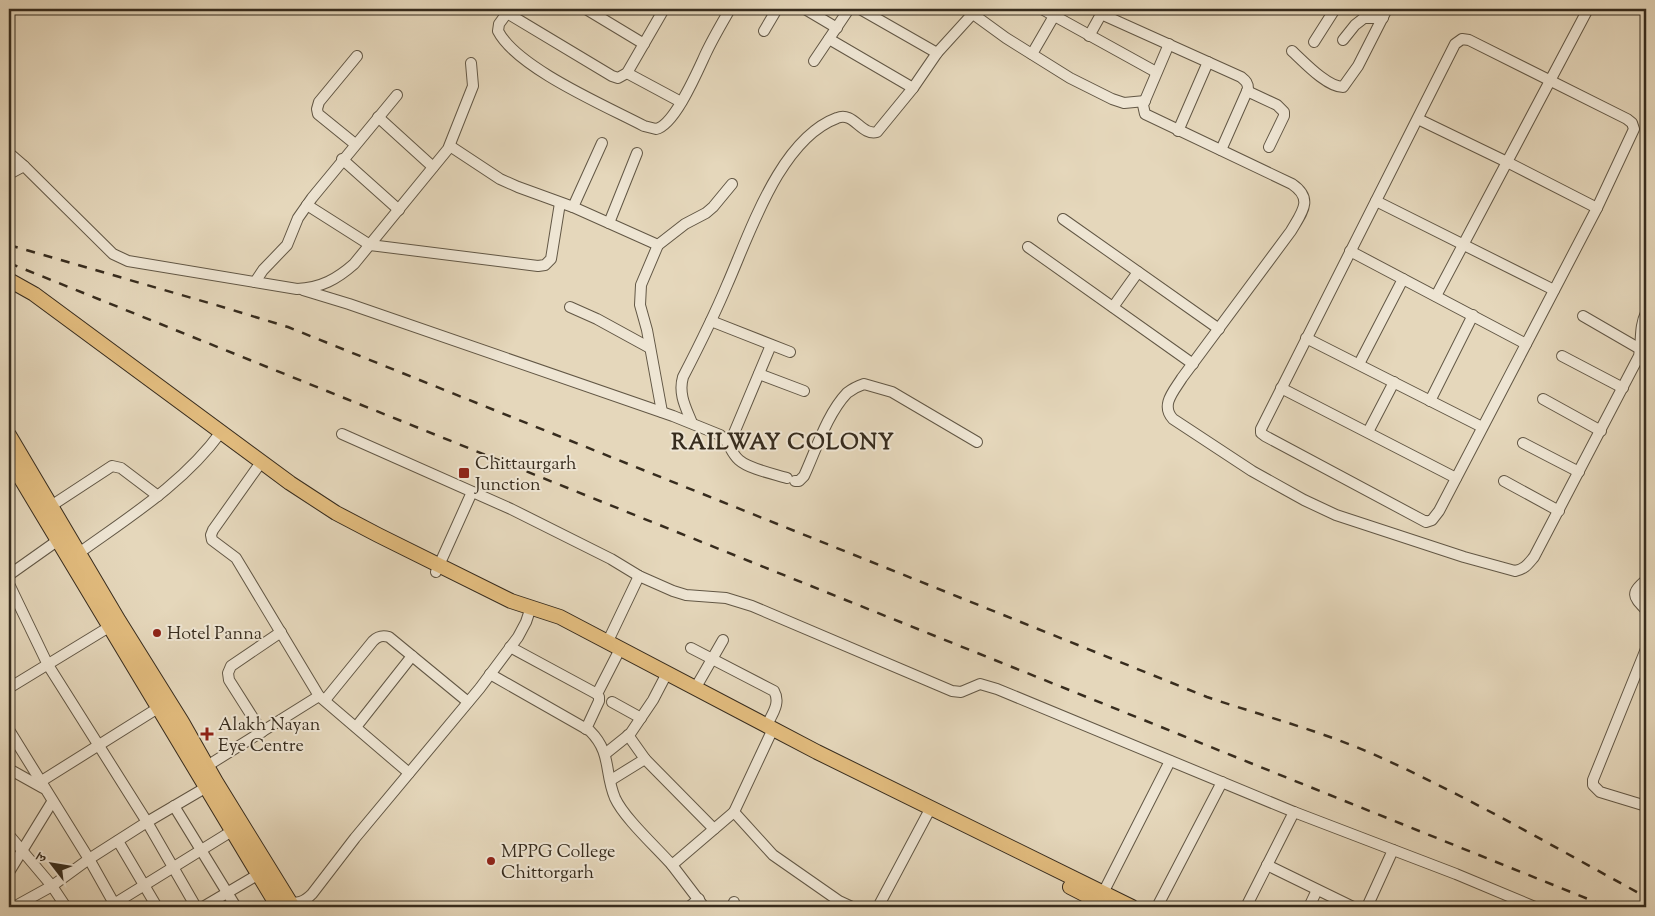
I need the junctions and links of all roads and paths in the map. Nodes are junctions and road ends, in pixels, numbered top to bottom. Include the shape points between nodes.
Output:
1 (586, 9) edge
2 (664, 9) edge
3 (730, 9) edge
4 (777, 9) edge
5 (806, 9) edge
6 (849, 9) edge
7 (860, 9) edge
8 (1042, 9) edge
9 (1335, 9) edge
10 (1588, 9) edge
11 (505, 10) edge
12 (975, 11) edge
13 (1103, 11) edge
14 (1385, 14) edge
15 (1054, 16) junction
16 (837, 28) junction
17 (764, 31) dead end
18 (1089, 36) junction
19 (829, 38) junction
20 (1343, 40) dead end
21 (1314, 42) dead end
22 (644, 44) junction
23 (1169, 44) junction
24 (1292, 51) dead end
25 (937, 53) junction
26 (1032, 54) junction
27 (357, 56) dead end
28 (814, 61) dead end
29 (1208, 62) junction
30 (471, 63) dead end
31 (1156, 72) junction
32 (627, 73) junction
33 (1551, 80) junction
34 (913, 88) junction
35 (1247, 91) junction
36 (397, 94) dead end
37 (1145, 101) junction
38 (681, 102) junction
39 (378, 117) junction
40 (1418, 120) junction
41 (1178, 130) junction
42 (602, 143) dead end
43 (355, 144) junction
44 (450, 146) junction
45 (1269, 147) dead end
46 (1221, 150) junction
47 (9, 153) edge
48 (637, 153) dead end
49 (342, 159) junction
50 (1508, 162) junction
51 (24, 166) junction
52 (434, 167) junction
53 (9, 174) edge
54 (732, 184) dead end
55 (1376, 201) junction
56 (560, 203) junction
57 (307, 205) junction
58 (573, 208) junction
59 (1597, 208) junction
60 (399, 210) junction
61 (1063, 219) dead end
62 (609, 223) junction
63 (370, 245) junction
64 (658, 245) junction
65 (1464, 245) junction
66 (1028, 247) dead end
67 (1350, 251) junction
68 (1138, 272) junction
69 (1404, 279) junction
70 (9, 280) edge
71 (255, 282) junction
72 (297, 288) junction
73 (9, 289) edge
74 (1554, 290) junction
75 (1436, 296) junction
76 (570, 307) dead end
77 (1113, 308) junction
78 (1646, 312) edge
79 (1472, 315) junction
80 (1583, 316) dead end
81 (711, 321) junction
82 (1218, 329) junction
83 (1306, 338) junction
84 (1526, 344) junction
85 (771, 345) junction
86 (650, 348) junction
87 (1640, 349) junction
88 (790, 352) dead end
89 (1562, 356) dead end
90 (1193, 364) junction
91 (1359, 364) junction
92 (758, 374) junction
93 (1394, 382) junction
94 (1281, 388) junction
95 (1623, 388) junction
96 (804, 391) dead end
97 (1543, 399) dead end
98 (1430, 401) junction
99 (662, 412) junction
100 (692, 424) junction
101 (1482, 427) junction
102 (1601, 431) junction
103 (1368, 432) junction
104 (342, 434) dead end
105 (9, 435) edge
106 (219, 435) junction
107 (977, 442) dead end
108 (1523, 443) dead end
109 (729, 445) junction
110 (9, 459) edge
111 (257, 468) junction
112 (1579, 472) junction
113 (1456, 478) junction
114 (1504, 481) dead end
115 (472, 492) junction
116 (158, 496) junction
117 (51, 506) junction
118 (1559, 511) junction
119 (57, 541) junction
120 (79, 553) junction
121 (438, 569) junction
122 (9, 575) edge
123 (639, 576) junction
124 (1646, 580) edge
125 (9, 584) edge
126 (530, 610) junction
127 (1646, 610) edge
128 (114, 624) junction
129 (281, 632) junction
130 (723, 640) dead end
131 (608, 641) junction
132 (510, 648) junction
133 (691, 648) dead end
134 (1646, 649) edge
135 (618, 653) junction
136 (412, 656) junction
137 (712, 659) junction
138 (48, 665) junction
139 (490, 674) junction
140 (665, 677) junction
141 (696, 687) junction
142 (9, 688) edge
143 (597, 694) junction
144 (322, 698) junction
145 (468, 702) junction
146 (612, 702) dead end
147 (158, 708) junction
148 (641, 718) junction
149 (356, 727) junction
150 (586, 729) junction
151 (769, 729) junction
152 (9, 730) edge
153 (262, 732) junction
154 (628, 735) junction
155 (99, 744) junction
156 (605, 754) junction
157 (645, 759) junction
158 (1170, 760) junction
159 (207, 766) junction
160 (9, 769) edge
161 (409, 773) junction
162 (611, 780) junction
163 (1222, 782) junction
164 (42, 785) junction
165 (205, 788) junction
166 (52, 802) junction
167 (174, 806) junction
168 (1646, 806) edge
169 (734, 812) junction
170 (1294, 812) junction
171 (928, 813) junction
172 (147, 822) junction
173 (714, 829) junction
174 (232, 831) junction
175 (9, 835) edge
176 (118, 841) junction
177 (201, 850) junction
178 (1393, 850) junction
179 (23, 851) junction
180 (89, 859) junction
181 (672, 865) junction
182 (1267, 865) junction
183 (172, 868) junction
184 (9, 872) edge
185 (258, 874) junction
186 (144, 885) junction
187 (52, 886) junction
188 (1317, 890) junction
189 (227, 893) junction
190 (1103, 893) junction
191 (701, 903) edge
192 (284, 905) edge
193 (113, 906) edge
194 (14, 907) edge
195 (66, 907) edge
196 (157, 907) edge
197 (196, 907) edge
198 (203, 907) edge
199 (236, 907) edge
200 (689, 907) edge
201 (852, 907) edge
202 (878, 907) edge
203 (1109, 907) edge
204 (1130, 907) edge
205 (1157, 907) edge
206 (1246, 907) edge
207 (1309, 907) edge
208 (1353, 907) edge
209 (1367, 907) edge
210 (1535, 907) edge

1 - 22 street
2 - 22 street
3 - 38 street
4 - 17 street
5 - 16 street
6 - 16 street
7 - 25 street
8 - 15 street
9 - 21 street
10 - 33 street
11 - 32 street via 612,76 618,78
11 - 38 street via 498,32 511,49 543,72 644,126 662,127
12 - 25 street
12 - 26 street via 990,28
13 - 18 street
13 - 23 street
14 - 20 street via 1364,18
14 - 24 street via 1358,66 1343,87 1314,72
15 - 18 street
15 - 26 street
16 - 19 street
18 - 31 street
19 - 28 street
19 - 34 street
22 - 32 street
23 - 29 street
23 - 31 street
25 - 34 street
26 - 37 street via 1112,99 1124,103
27 - 43 street via 319,102 317,109 318,114
29 - 35 street via 1242,77 1248,84
29 - 41 street
30 - 44 street via 473,86
31 - 37 street
32 - 38 street
33 - 40 street via 1462,39 1455,44
33 - 50 street
33 - 59 street via 1632,123 1634,129
34 - 81 street via 877,132 867,132 844,116 805,138 774,180
35 - 45 street via 1277,105 1284,112
35 - 46 street
36 - 39 street
37 - 41 street via 1145,114
39 - 43 street
39 - 52 street
40 - 50 street
40 - 55 street
41 - 46 street
42 - 58 street
43 - 49 street
44 - 52 street
44 - 56 street via 500,179
46 - 82 street via 1292,184 1301,190 1305,204 1291,232
47 - 51 street
48 - 62 street
49 - 57 street
49 - 60 street
50 - 59 street
50 - 65 street
51 - 53 street
51 - 71 street via 120,258
52 - 60 street
54 - 64 street via 706,213
55 - 65 street
55 - 67 street
56 - 58 street
56 - 63 street via 553,252 545,265
57 - 63 street
57 - 71 street via 287,244
58 - 62 street
59 - 74 street
60 - 63 street
61 - 68 street
62 - 64 street
63 - 72 street via 340,276 312,288
64 - 86 street via 640,292
65 - 74 street
65 - 75 street
66 - 77 street
67 - 69 street
67 - 83 street
68 - 77 street
68 - 82 street
69 - 75 street
69 - 91 street
70 - 106 main road via 34,294
71 - 72 street
72 - 99 street
73 - 106 main road
74 - 84 street
75 - 79 street
76 - 86 street
77 - 90 street
78 - 87 street via 1640,330
79 - 84 street
79 - 98 street
80 - 87 street
81 - 85 street
81 - 100 street via 682,384 682,398
82 - 90 street
83 - 91 street
83 - 94 street
84 - 101 street
85 - 88 street
85 - 92 street
86 - 99 street
87 - 95 street
89 - 95 street
90 - 118 street via 1169,399 1168,414 1252,470 1336,515 1515,571 1527,566 1534,557
91 - 93 street
92 - 96 street
92 - 109 street
93 - 98 street
93 - 103 street
94 - 103 street
94 - 113 street via 1261,433 1420,520 1432,520
95 - 102 street
97 - 102 street
98 - 101 street
99 - 100 street
100 - 109 street via 720,435
101 - 113 street
102 - 112 street
103 - 113 street
104 - 115 street
105 - 117 main road
106 - 111 main road
106 - 116 street via 185,473
106 - 121 main road via 312,498
107 - 109 street via 892,392 864,384 848,392 830,417 799,481 740,462
108 - 112 street
110 - 119 main road
111 - 121 main road via 332,518
111 - 129 street via 213,530 211,538 236,558
112 - 118 street
114 - 118 street
115 - 121 street
115 - 123 street
116 - 117 street via 121,468 112,466
116 - 120 street
117 - 120 main road
119 - 122 street
119 - 128 main road
120 - 128 main road
121 - 126 main road
123 - 131 street
123 - 158 street via 686,595 726,598 752,606 952,691 962,692 980,684 997,689
124 - 127 street via 1634,596
125 - 138 street
126 - 131 main road via 560,617
126 - 132 street
126 - 135 main road
128 - 138 street
128 - 147 main road via 124,651
128 - 159 main road via 182,722
129 - 144 street
129 - 153 street via 231,666 228,673 229,680
130 - 137 street
131 - 141 main road
132 - 139 street
132 - 143 street
133 - 137 street
134 - 168 street via 1593,785 1600,792
135 - 140 main road
135 - 143 street
136 - 144 street via 389,638 377,637
136 - 145 street
136 - 149 street
137 - 141 street
137 - 151 street via 776,694 777,704
138 - 142 street
138 - 155 street
139 - 145 street
139 - 150 street
140 - 148 street
140 - 151 main road
141 - 151 main road
143 - 150 street via 599,702
144 - 149 street
144 - 153 street
145 - 161 street
146 - 148 street
147 - 155 street
147 - 165 main road
148 - 154 street
149 - 161 street
150 - 156 street via 598,740
151 - 169 street
151 - 171 main road
151 - 190 main road
152 - 164 street
153 - 159 street
154 - 156 street
154 - 157 street
155 - 164 street
155 - 172 street
156 - 162 street
157 - 162 street
157 - 173 street
158 - 163 street
158 - 190 street
159 - 192 main road
160 - 164 street
161 - 192 street via 312,894 304,901
162 - 181 street via 615,798 624,813
163 - 170 street
163 - 205 street
164 - 166 street
165 - 167 street
165 - 174 main road
166 - 179 street
166 - 180 street
167 - 172 street
167 - 177 street
169 - 173 street
169 - 201 street via 774,855
170 - 178 street
170 - 182 street
171 - 202 street
171 - 203 main road
172 - 176 street
172 - 183 street
173 - 181 street
174 - 177 street
174 - 185 main road
175 - 179 street
176 - 180 street
176 - 186 street
177 - 183 street
177 - 189 street
178 - 209 street
178 - 210 street
179 - 184 street
179 - 187 street
180 - 187 street
180 - 193 street
181 - 191 street
182 - 188 street
182 - 206 street
183 - 186 street
183 - 197 street
185 - 189 street
185 - 192 main road
186 - 193 street
186 - 196 street
187 - 194 street
187 - 195 street
188 - 207 street
188 - 208 street
189 - 198 street
189 - 199 street
190 - 204 main road
191 - 200 street

